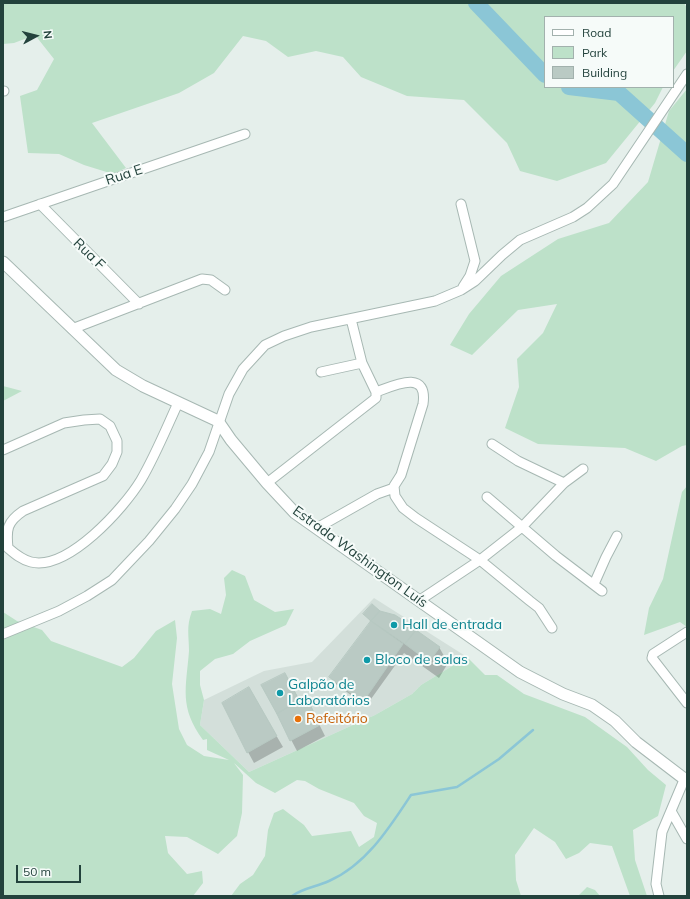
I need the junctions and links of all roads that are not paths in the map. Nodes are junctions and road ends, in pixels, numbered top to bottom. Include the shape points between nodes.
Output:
1 (687, 74) edge
2 (245, 134) dead end
3 (40, 204) junction
4 (461, 204) dead end
5 (3, 217) edge
6 (3, 262) edge
7 (225, 290) dead end
8 (461, 290) junction
9 (139, 304) junction
10 (351, 319) junction
11 (72, 329) junction
12 (362, 363) junction
13 (321, 372) dead end
14 (376, 392) junction
15 (178, 404) junction
16 (218, 421) junction
17 (492, 444) dead end
18 (3, 450) edge
19 (583, 469) dead end
20 (267, 483) junction
21 (564, 483) junction
22 (394, 488) junction
23 (487, 497) dead end
24 (522, 527) junction
25 (317, 528) junction
26 (617, 536) dead end
27 (480, 560) junction
28 (594, 584) junction
29 (602, 591) dead end
30 (420, 600) junction
31 (552, 628) dead end
32 (687, 632) edge
33 (3, 634) edge
34 (687, 703) edge
35 (685, 780) edge
36 (671, 811) junction
37 (687, 839) edge
38 (659, 896) edge

1 - 8 street via 613,184 599,198 573,217 520,240 475,281
2 - 3 street, Rua E
3 - 5 street, Rua E
3 - 9 street, Rua F
4 - 8 street via 475,261 470,276
6 - 11 street
7 - 9 street via 211,280 202,280
8 - 10 street via 435,302
9 - 11 street
10 - 12 street
10 - 16 street via 311,327 265,345 243,369
11 - 15 street via 116,370
12 - 13 street
12 - 14 street
14 - 20 street via 374,401
14 - 22 street via 413,382 423,387 424,395 401,475
15 - 16 street
15 - 18 street via 141,481 107,523 64,556 47,562 32,563 20,558 8,548 6,532 13,518 23,511 103,476 117,452 117,441 110,426 100,419 84,420 64,423
16 - 20 street, Estrada Washington Luís
16 - 33 street via 209,452 192,484 149,541 112,580 59,611
17 - 21 street
19 - 21 street
20 - 25 street, Estrada Washington Luís via 295,513
21 - 24 street
22 - 25 street via 377,494
22 - 27 street via 395,496 403,508
23 - 24 street
24 - 27 street
24 - 28 street
25 - 30 street, Estrada Washington Luís
26 - 28 street
27 - 30 street
27 - 31 street via 539,608
28 - 29 street
30 - 35 street, Estrada Washington Luís via 520,672 592,705
32 - 34 street via 652,656
35 - 36 street, Estrada Washington Luís
36 - 37 street
36 - 38 street, Estrada Washington Luís via 662,832 656,884

